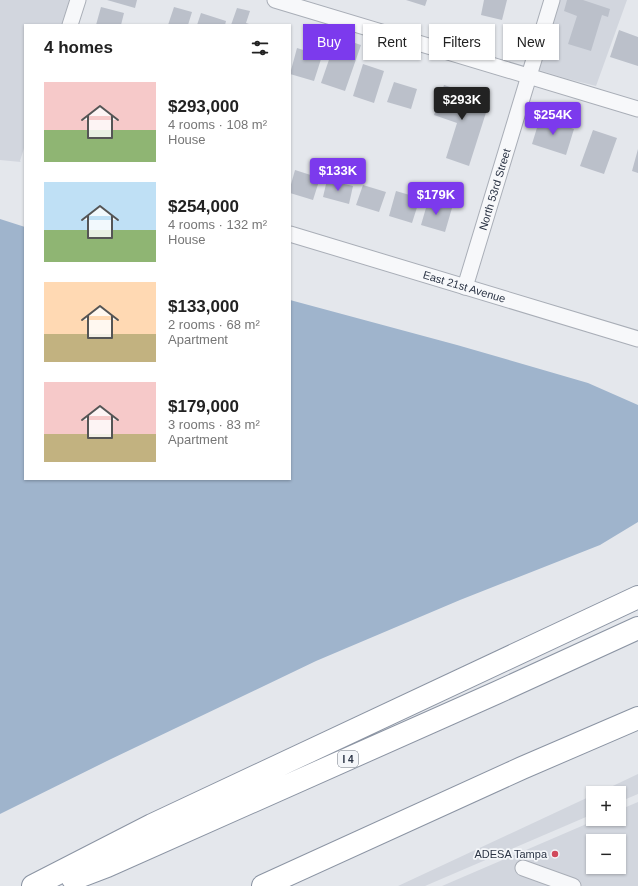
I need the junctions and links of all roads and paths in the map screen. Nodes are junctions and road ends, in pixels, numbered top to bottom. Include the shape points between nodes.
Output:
1 (78, 0) edge
2 (275, 0) edge
3 (552, 0) edge
4 (70, 24) edge
5 (529, 76) junction
6 (638, 109) edge
7 (291, 234) edge
8 (465, 287) junction
9 (638, 339) edge
10 (638, 597) edge
11 (638, 628) edge
12 (638, 718) edge
13 (638, 728) edge
14 (522, 768) junction
15 (523, 868) dead end
16 (33, 886) edge
17 (56, 886) edge
18 (263, 886) edge
19 (573, 886) edge

1 - 4 street
2 - 5 street
3 - 5 street, North 53rd Street
5 - 6 street
5 - 8 street, North 53rd Street
7 - 8 street, East 21st Avenue
8 - 9 street, East 21st Avenue
10 - 16 highway via 152,825
11 - 17 highway, I 4 via 107,866
12 - 14 highway
13 - 14 highway
14 - 18 highway
15 - 19 street

